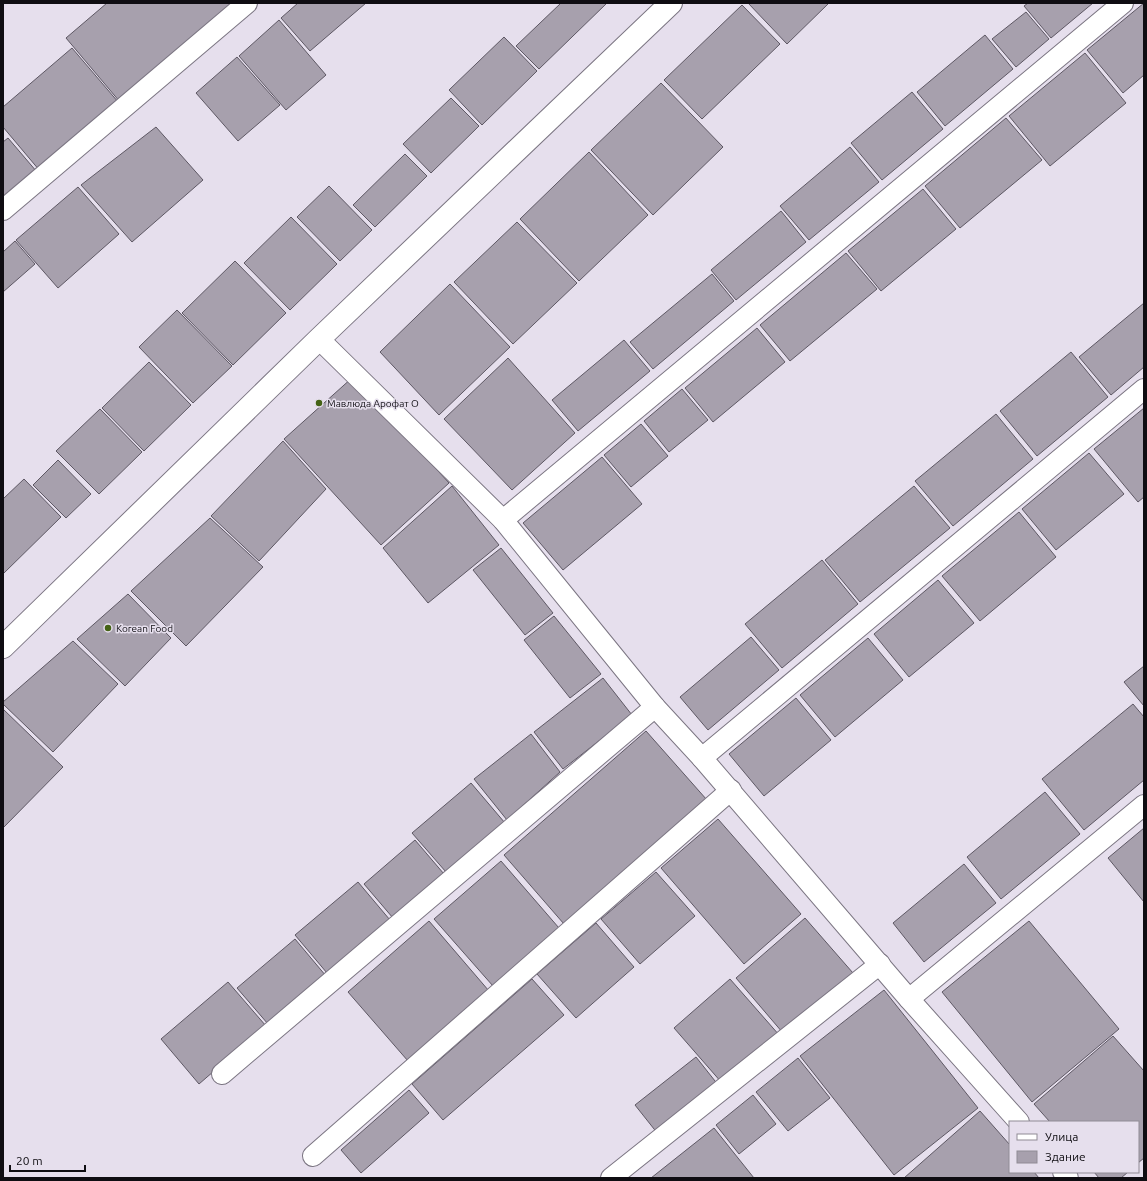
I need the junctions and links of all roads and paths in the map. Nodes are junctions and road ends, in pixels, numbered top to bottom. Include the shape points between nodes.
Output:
1 (247, 3) edge
2 (670, 3) edge
3 (1122, 3) edge
4 (3, 210) edge
5 (319, 339) junction
6 (1144, 389) edge
7 (503, 520) junction
8 (3, 647) edge
9 (655, 708) junction
10 (702, 758) junction
11 (731, 790) junction
12 (1144, 805) edge
13 (880, 964) junction
14 (909, 999) junction
15 (222, 1074) dead end
16 (1018, 1121) edge
17 (313, 1156) dead end
18 (611, 1178) edge

1 - 4 street
2 - 5 main road
3 - 7 street
5 - 7 street
5 - 8 main road
6 - 10 street
7 - 9 street
9 - 10 street
9 - 15 street
10 - 11 street
11 - 13 street
11 - 17 street
12 - 14 street
13 - 14 street
13 - 18 street
14 - 16 street

